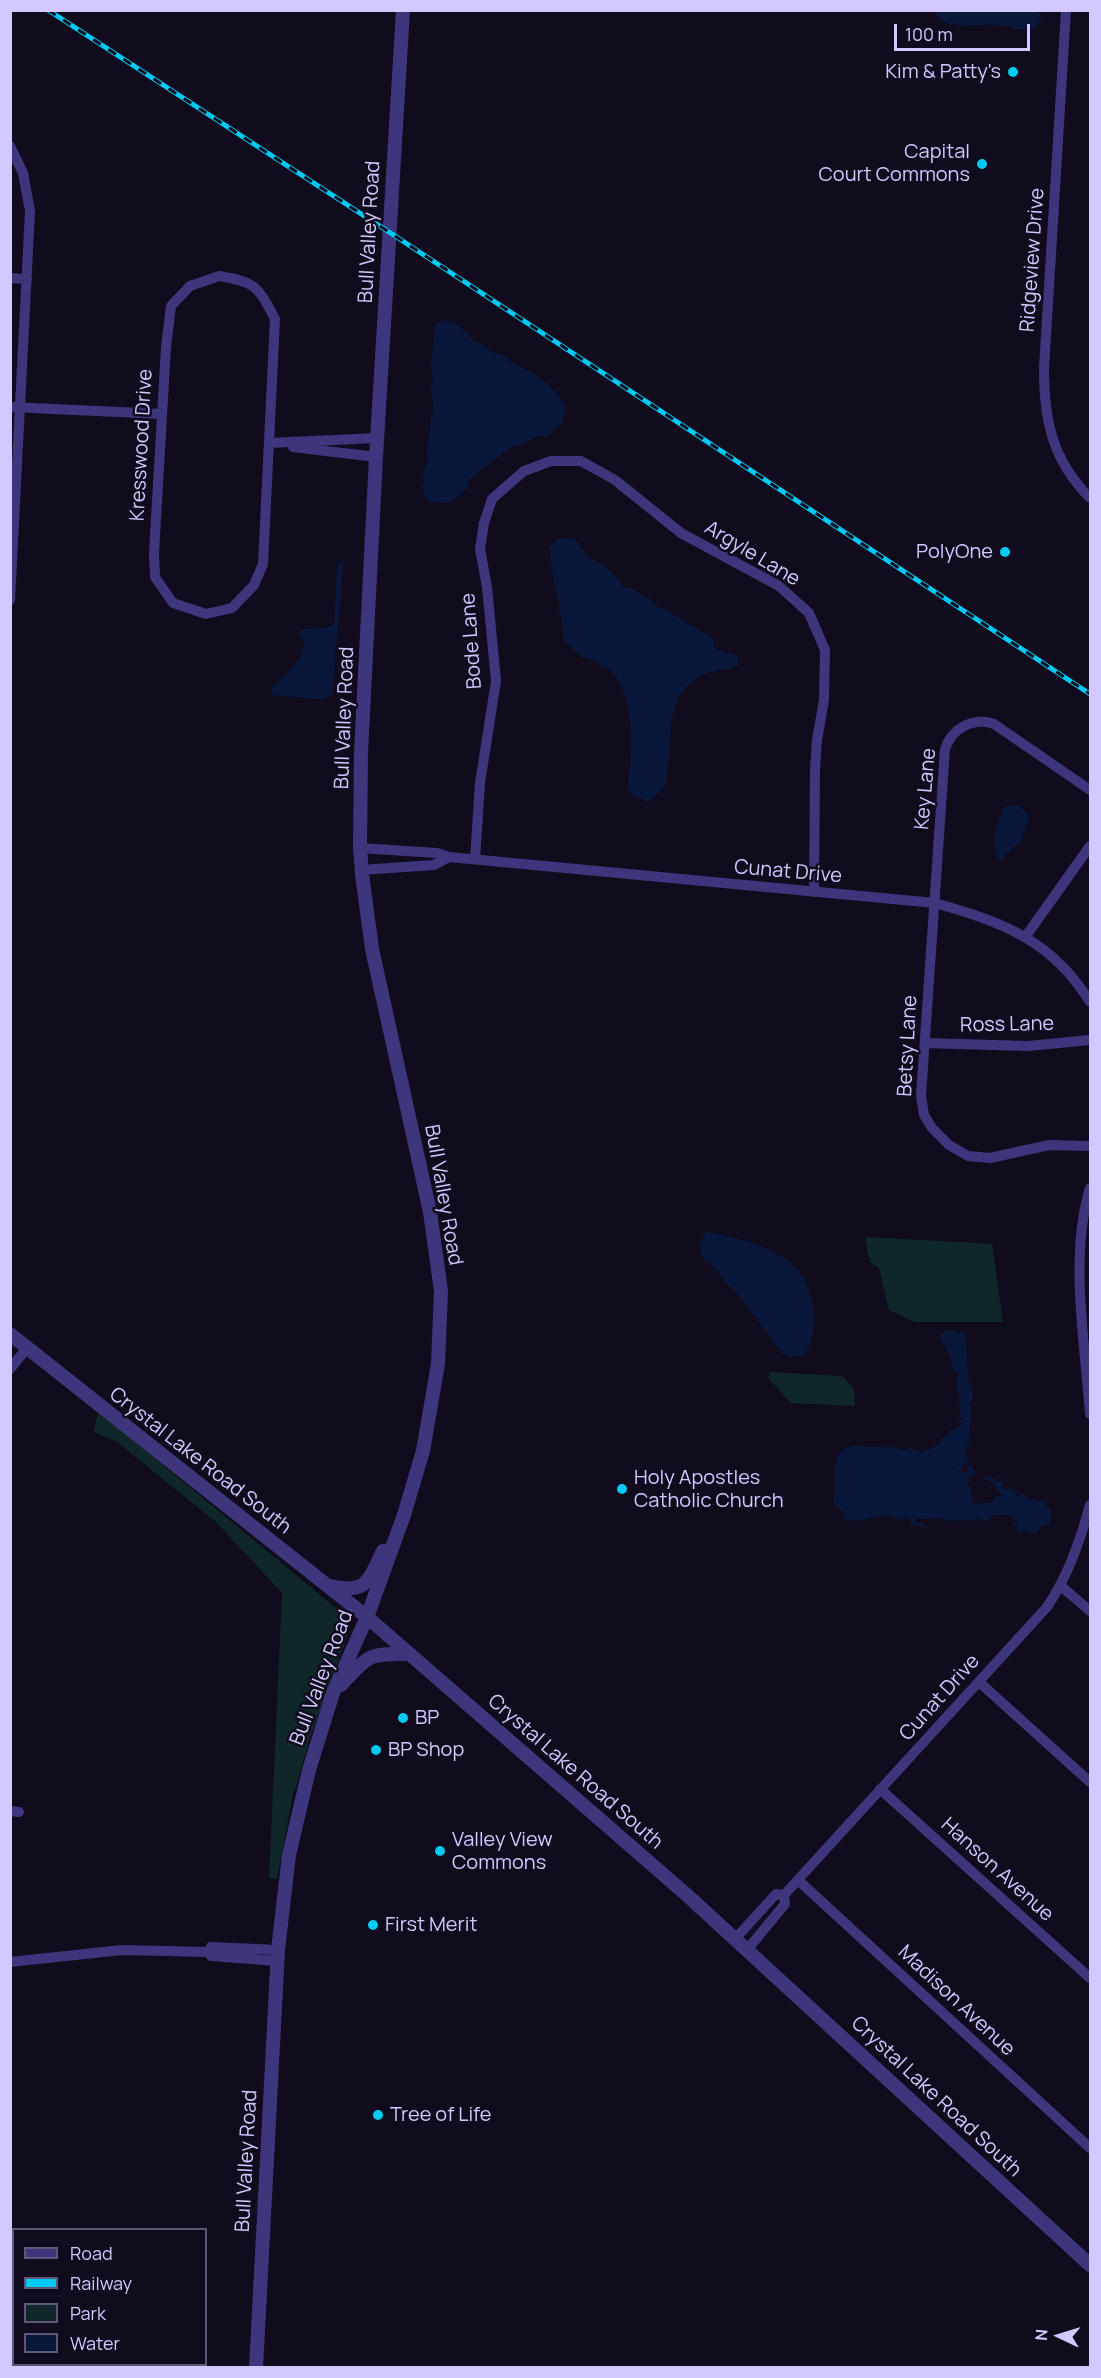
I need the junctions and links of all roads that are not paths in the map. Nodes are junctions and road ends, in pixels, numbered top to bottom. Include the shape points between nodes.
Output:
1 (403, 10) edge
2 (1066, 10) edge
3 (10, 146) edge
4 (10, 278) edge
5 (27, 279) junction
6 (16, 407) edge
7 (162, 414) junction
8 (377, 438) junction
9 (269, 443) junction
10 (376, 457) junction
11 (524, 471) joint
12 (1090, 498) edge
13 (10, 600) edge
14 (1090, 790) edge
15 (1090, 846) edge
16 (360, 848) junction
17 (449, 857) junction
18 (475, 859) junction
19 (362, 870) junction
20 (814, 892) junction
21 (935, 903) junction
22 (1026, 936) junction
23 (1090, 1002) edge
24 (1090, 1040) edge
25 (925, 1043) junction
26 (1090, 1146) edge
27 (1090, 1188) edge
28 (1085, 1264) edge
29 (10, 1334) edge
30 (27, 1348) junction
31 (10, 1369) edge
32 (1089, 1381) edge
33 (1090, 1414) edge
34 (1090, 1505) edge
35 (404, 1515) junction
36 (326, 1584) junction
37 (1062, 1586) junction
38 (1090, 1611) edge
39 (367, 1617) junction
40 (409, 1654) junction
41 (979, 1682) junction
42 (333, 1693) junction
43 (1090, 1782) edge
44 (880, 1789) junction
45 (798, 1880) junction
46 (784, 1895) junction
47 (735, 1939) junction
48 (747, 1950) junction
49 (278, 1956) junction
50 (10, 1962) edge
51 (1090, 1978) edge
52 (1090, 2148) edge
53 (1090, 2265) edge
54 (256, 2367) edge

1 - 8 street, Bull Valley Road
2 - 12 street, Ridgeview Drive via 1044,396 1048,425 1060,457
3 - 5 street via 23,173 30,211
4 - 5 street
5 - 6 street
6 - 7 street
6 - 13 street
7 - 9 street, Kresswood Drive via 171,306 190,286 219,276 246,280 262,294 275,319
7 - 9 street, Kresswood Drive via 155,577 173,603 206,614 232,608 254,585 263,564
8 - 9 street
8 - 10 street, Bull Valley Road
9 - 10 street
10 - 16 street, Bull Valley Road
11 - 18 street, Bode Lane via 492,499 480,549 496,681 480,783
11 - 20 street, Argyle Lane via 551,461 581,461 615,480 681,533 779,586 809,613 825,650 824,700 815,769
14 - 21 street, Key Lane via 994,724 980,722 957,729 948,738 945,749
15 - 22 street
16 - 17 street, Cunat Drive
16 - 19 street, Bull Valley Road
17 - 18 street, Cunat Drive
17 - 19 street, Cunat Drive via 434,865
18 - 20 street, Cunat Drive
19 - 35 street, Bull Valley Road via 372,949 430,1212 441,1291 438,1364 423,1451
20 - 21 street, Cunat Drive
21 - 22 street, Cunat Drive via 977,915
21 - 25 street, Betsy Lane
22 - 23 street, Cunat Drive via 1078,982
24 - 25 street, Ross Lane via 1028,1046
25 - 26 street, Betsy Lane via 921,1096 924,1114 948,1145 968,1155 990,1158 1049,1145
27 - 28 street via 1083,1218
28 - 32 street
29 - 30 street, Crystal Lake Road South
30 - 31 street
30 - 36 street, Crystal Lake Road South
32 - 33 street
34 - 37 street, Cunat Drive
35 - 36 street via 366,1582 353,1589
35 - 39 street, Bull Valley Road
36 - 39 street, Crystal Lake Road South
37 - 38 street
37 - 41 street, Cunat Drive
39 - 40 street, Crystal Lake Road South
39 - 42 street, Bull Valley Road
40 - 42 street via 380,1654 366,1659
40 - 47 street, Crystal Lake Road South
41 - 43 street
41 - 44 street, Cunat Drive
42 - 49 street, Bull Valley Road via 289,1855
44 - 45 street, Cunat Drive
44 - 51 street, Hanson Avenue
45 - 46 street, Cunat Drive
45 - 52 street, Madison Avenue
46 - 47 street, Cunat Drive via 776,1894
46 - 48 street, Cunat Drive via 785,1904
47 - 48 street, Crystal Lake Road South
48 - 53 street, Crystal Lake Road South
49 - 50 street via 211,1947 208,1952 122,1950
49 - 54 street, Bull Valley Road

